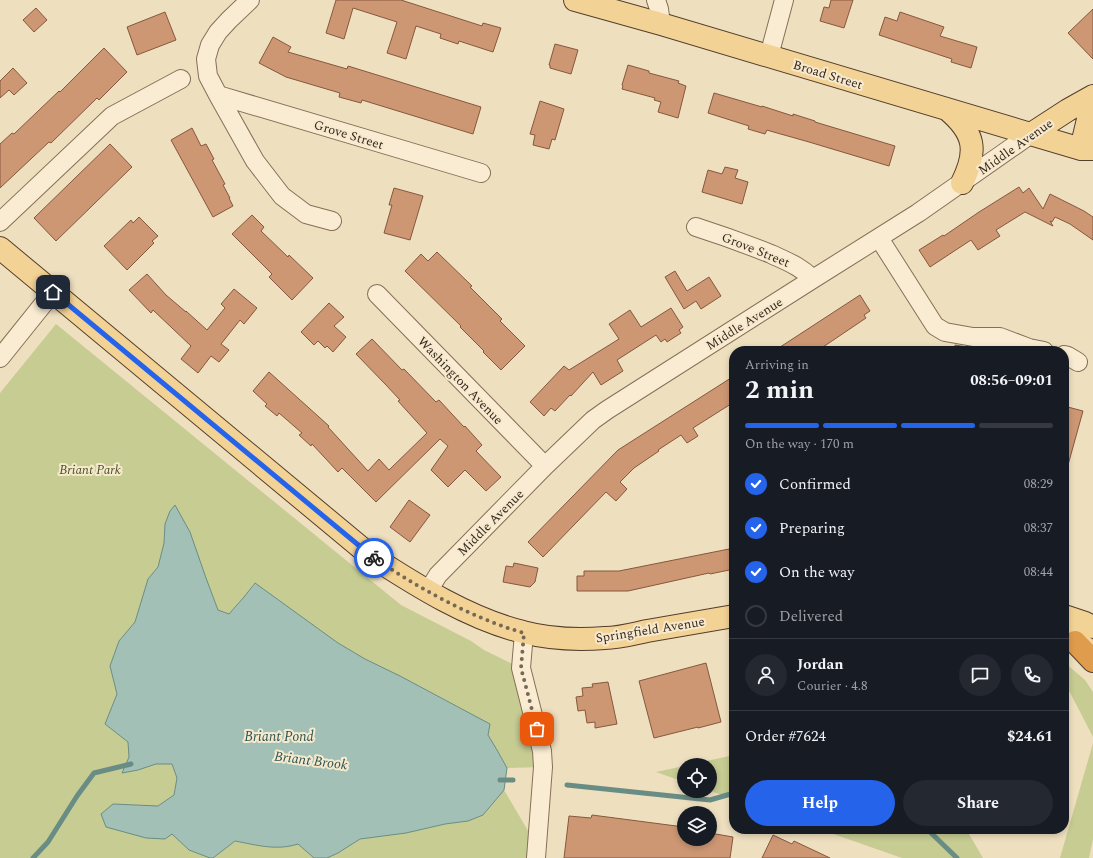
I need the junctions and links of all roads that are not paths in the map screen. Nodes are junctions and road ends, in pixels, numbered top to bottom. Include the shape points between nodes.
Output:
1 (250, 0) edge
2 (575, 0) edge
3 (656, 0) edge
4 (784, 0) edge
5 (661, 24) junction
6 (769, 56) junction
7 (181, 78) dead end
8 (218, 95) junction
9 (1093, 96) edge
10 (1093, 105) edge
11 (948, 110) junction
12 (1031, 134) junction
13 (1089, 151) edge
14 (481, 173) dead end
15 (962, 183) junction
16 (332, 221) dead end
17 (0, 222) edge
18 (696, 226) dead end
19 (879, 238) junction
20 (0, 248) edge
21 (813, 279) junction
22 (53, 292) junction
23 (377, 294) dead end
24 (1024, 346) edge
25 (0, 358) edge
26 (545, 466) junction
27 (428, 591) junction
28 (729, 617) edge
29 (1069, 618) edge
30 (1093, 627) edge
31 (524, 633) junction
32 (1077, 643) edge
33 (1093, 661) edge
34 (536, 858) edge

1 - 8 street via 223,26 210,45 206,59 208,76
2 - 5 main road, Broad Street
3 - 5 street
4 - 6 street
5 - 6 main road, Broad Street
6 - 11 main road, Broad Street
7 - 17 street via 112,116
8 - 14 street, Grove Street
8 - 16 street via 255,161 282,196 306,214
9 - 12 main road, Middle Avenue
10 - 13 main road via 1089,115
11 - 12 main road, Broad Street
11 - 15 main road via 962,124 971,142 971,162
12 - 13 main road, Broad Street
12 - 15 street, Middle Avenue
15 - 19 street, Middle Avenue
18 - 21 street, Grove Street via 797,266
19 - 21 street, Middle Avenue
19 - 24 street via 935,326 945,332 973,337 1000,337
20 - 22 main road, Springfield Avenue
21 - 26 street, Middle Avenue via 607,410
22 - 25 street
22 - 27 main road, Springfield Avenue via 371,556
23 - 26 street, Washington Avenue
26 - 27 street, Middle Avenue via 438,575
27 - 31 main road, Springfield Avenue via 482,618
28 - 31 main road, Springfield Avenue via 607,638 577,639
29 - 30 main road
31 - 34 street via 521,668 542,751 543,767
32 - 33 highway

